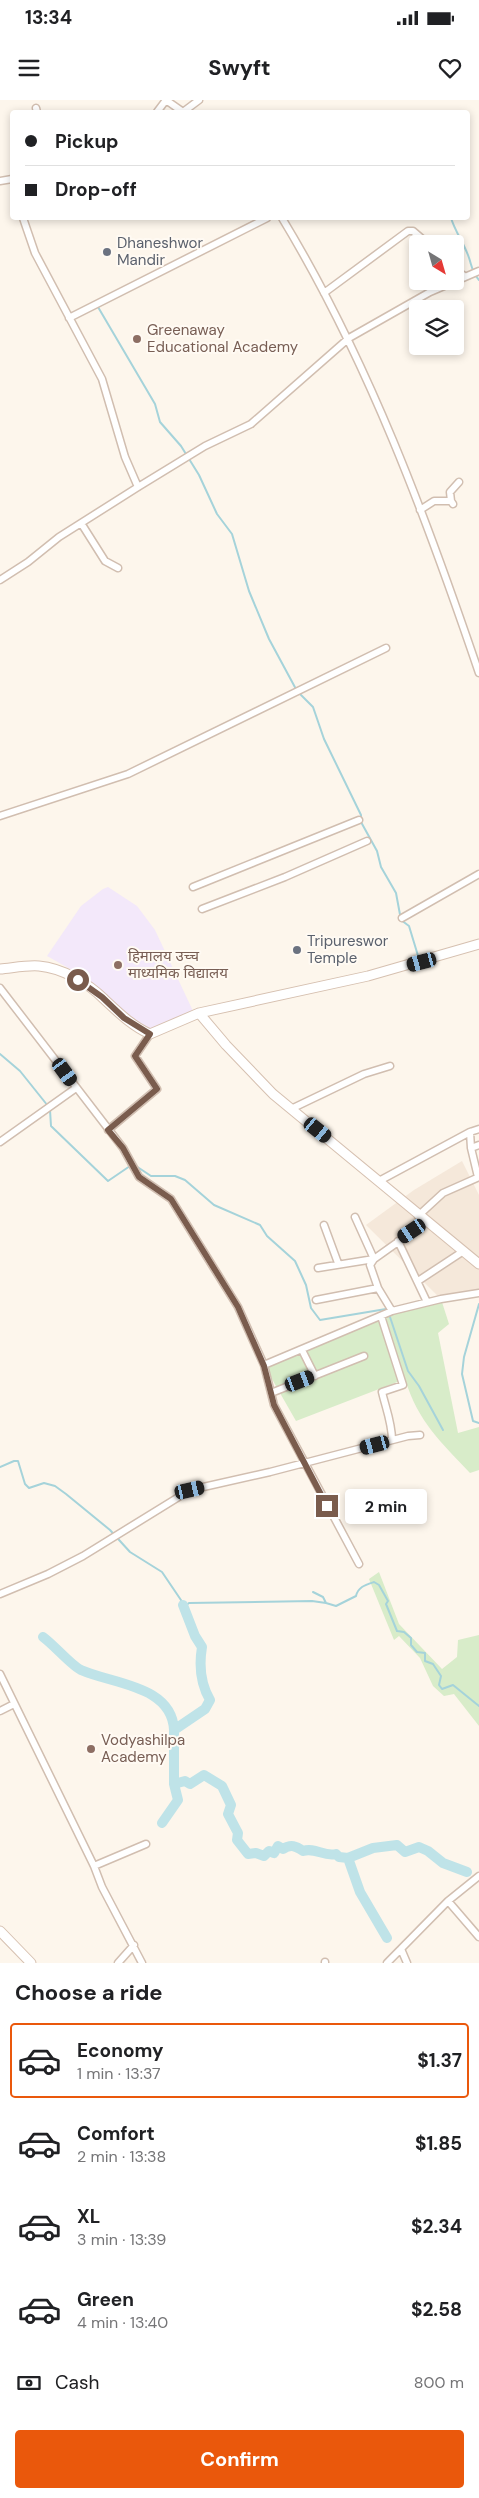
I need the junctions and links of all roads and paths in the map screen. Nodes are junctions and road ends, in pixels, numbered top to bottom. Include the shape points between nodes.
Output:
1 (166, 100) edge
2 (199, 100) edge
3 (180, 110) edge
4 (186, 110) edge
5 (24, 220) edge
6 (263, 220) edge
7 (283, 220) edge
8 (418, 235) edge
9 (479, 271) edge
10 (465, 276) joint
11 (324, 293) junction
12 (69, 318) junction
13 (348, 338) junction
14 (459, 482) dead end
15 (138, 487) junction
16 (420, 510) junction
17 (82, 524) junction
18 (118, 568) dead end
19 (0, 580) edge
20 (386, 648) dead end
21 (479, 673) edge
22 (0, 816) edge
23 (359, 820) dead end
24 (367, 841) dead end
25 (479, 874) edge
26 (193, 887) dead end
27 (202, 909) dead end
28 (402, 918) dead end
29 (479, 944) edge
30 (0, 969) edge
31 (0, 988) edge
32 (199, 1013) junction
33 (150, 1034) junction
34 (390, 1066) dead end
35 (76, 1088) junction
36 (291, 1109) junction
37 (479, 1129) edge
38 (108, 1130) junction
39 (470, 1132) junction
40 (0, 1142) edge
41 (479, 1145) edge
42 (471, 1148) junction
43 (479, 1177) edge
44 (379, 1181) junction
45 (355, 1217) dead end
46 (422, 1219) junction
47 (324, 1225) dead end
48 (398, 1241) junction
49 (462, 1252) junction
50 (374, 1258) junction
51 (338, 1264) junction
52 (479, 1264) edge
53 (318, 1268) dead end
54 (418, 1281) junction
55 (378, 1288) junction
56 (479, 1293) edge
57 (316, 1300) dead end
58 (427, 1302) junction
59 (392, 1311) junction
60 (381, 1316) junction
61 (302, 1350) junction
62 (364, 1356) dead end
63 (264, 1366) junction
64 (315, 1376) junction
65 (271, 1392) junction
66 (420, 1435) dead end
67 (392, 1440) junction
68 (305, 1464) junction
69 (359, 1564) dead end
70 (0, 1594) edge
71 (0, 1674) edge
72 (14, 1704) junction
73 (0, 1711) edge
74 (146, 1844) dead end
75 (94, 1866) junction
76 (479, 1876) edge
77 (448, 1901) junction
78 (0, 1931) edge
79 (479, 1937) edge
80 (134, 1945) junction
81 (401, 1949) junction
82 (31, 1963) edge
83 (118, 1963) edge
84 (142, 1963) edge
85 (388, 1963) edge
86 (407, 1963) edge

1 - 3 street
2 - 4 street
5 - 12 street via 29,240
6 - 12 street
7 - 11 street
8 - 11 street via 408,231
9 - 10 street
10 - 13 street
11 - 13 street
12 - 15 street via 102,379 125,458
13 - 15 street via 251,424 206,446
13 - 16 street
14 - 16 street via 450,492 452,502 434,501
15 - 17 street
16 - 21 street
17 - 18 street via 105,561
17 - 19 street
20 - 22 street via 128,774
23 - 26 street
24 - 27 street
25 - 28 street
29 - 32 street via 368,976
30 - 33 street via 38,966 59,971 102,997 124,1018
31 - 35 street
32 - 33 street
32 - 36 street via 259,1080
33 - 38 street via 135,1056 157,1089
34 - 36 street via 355,1078
35 - 38 street
35 - 40 street
36 - 44 street
37 - 39 street
38 - 63 street via 123,1148 139,1177 171,1199 238,1307
39 - 42 street
39 - 44 street
41 - 42 street
42 - 43 street
43 - 46 street via 443,1193
44 - 46 street
45 - 50 street
46 - 48 street
46 - 49 street
47 - 51 street
48 - 50 street
48 - 54 street
49 - 52 street
49 - 54 street
50 - 51 street
50 - 55 street via 370,1265
51 - 53 street
54 - 58 street
55 - 57 street
55 - 59 street
56 - 58 street
58 - 59 street
59 - 60 street
60 - 61 street
60 - 67 street via 403,1385 382,1392 392,1426
61 - 63 street
61 - 64 street
62 - 64 street
63 - 65 street
64 - 65 street
65 - 68 street via 274,1405
66 - 67 street
67 - 68 street
68 - 69 street
68 - 70 street via 190,1490 83,1556
71 - 72 street
72 - 73 street
72 - 75 street
74 - 75 street
75 - 80 street
76 - 77 street
77 - 79 street
77 - 81 street
78 - 82 street
80 - 83 street
80 - 84 street
81 - 85 street
81 - 86 street

